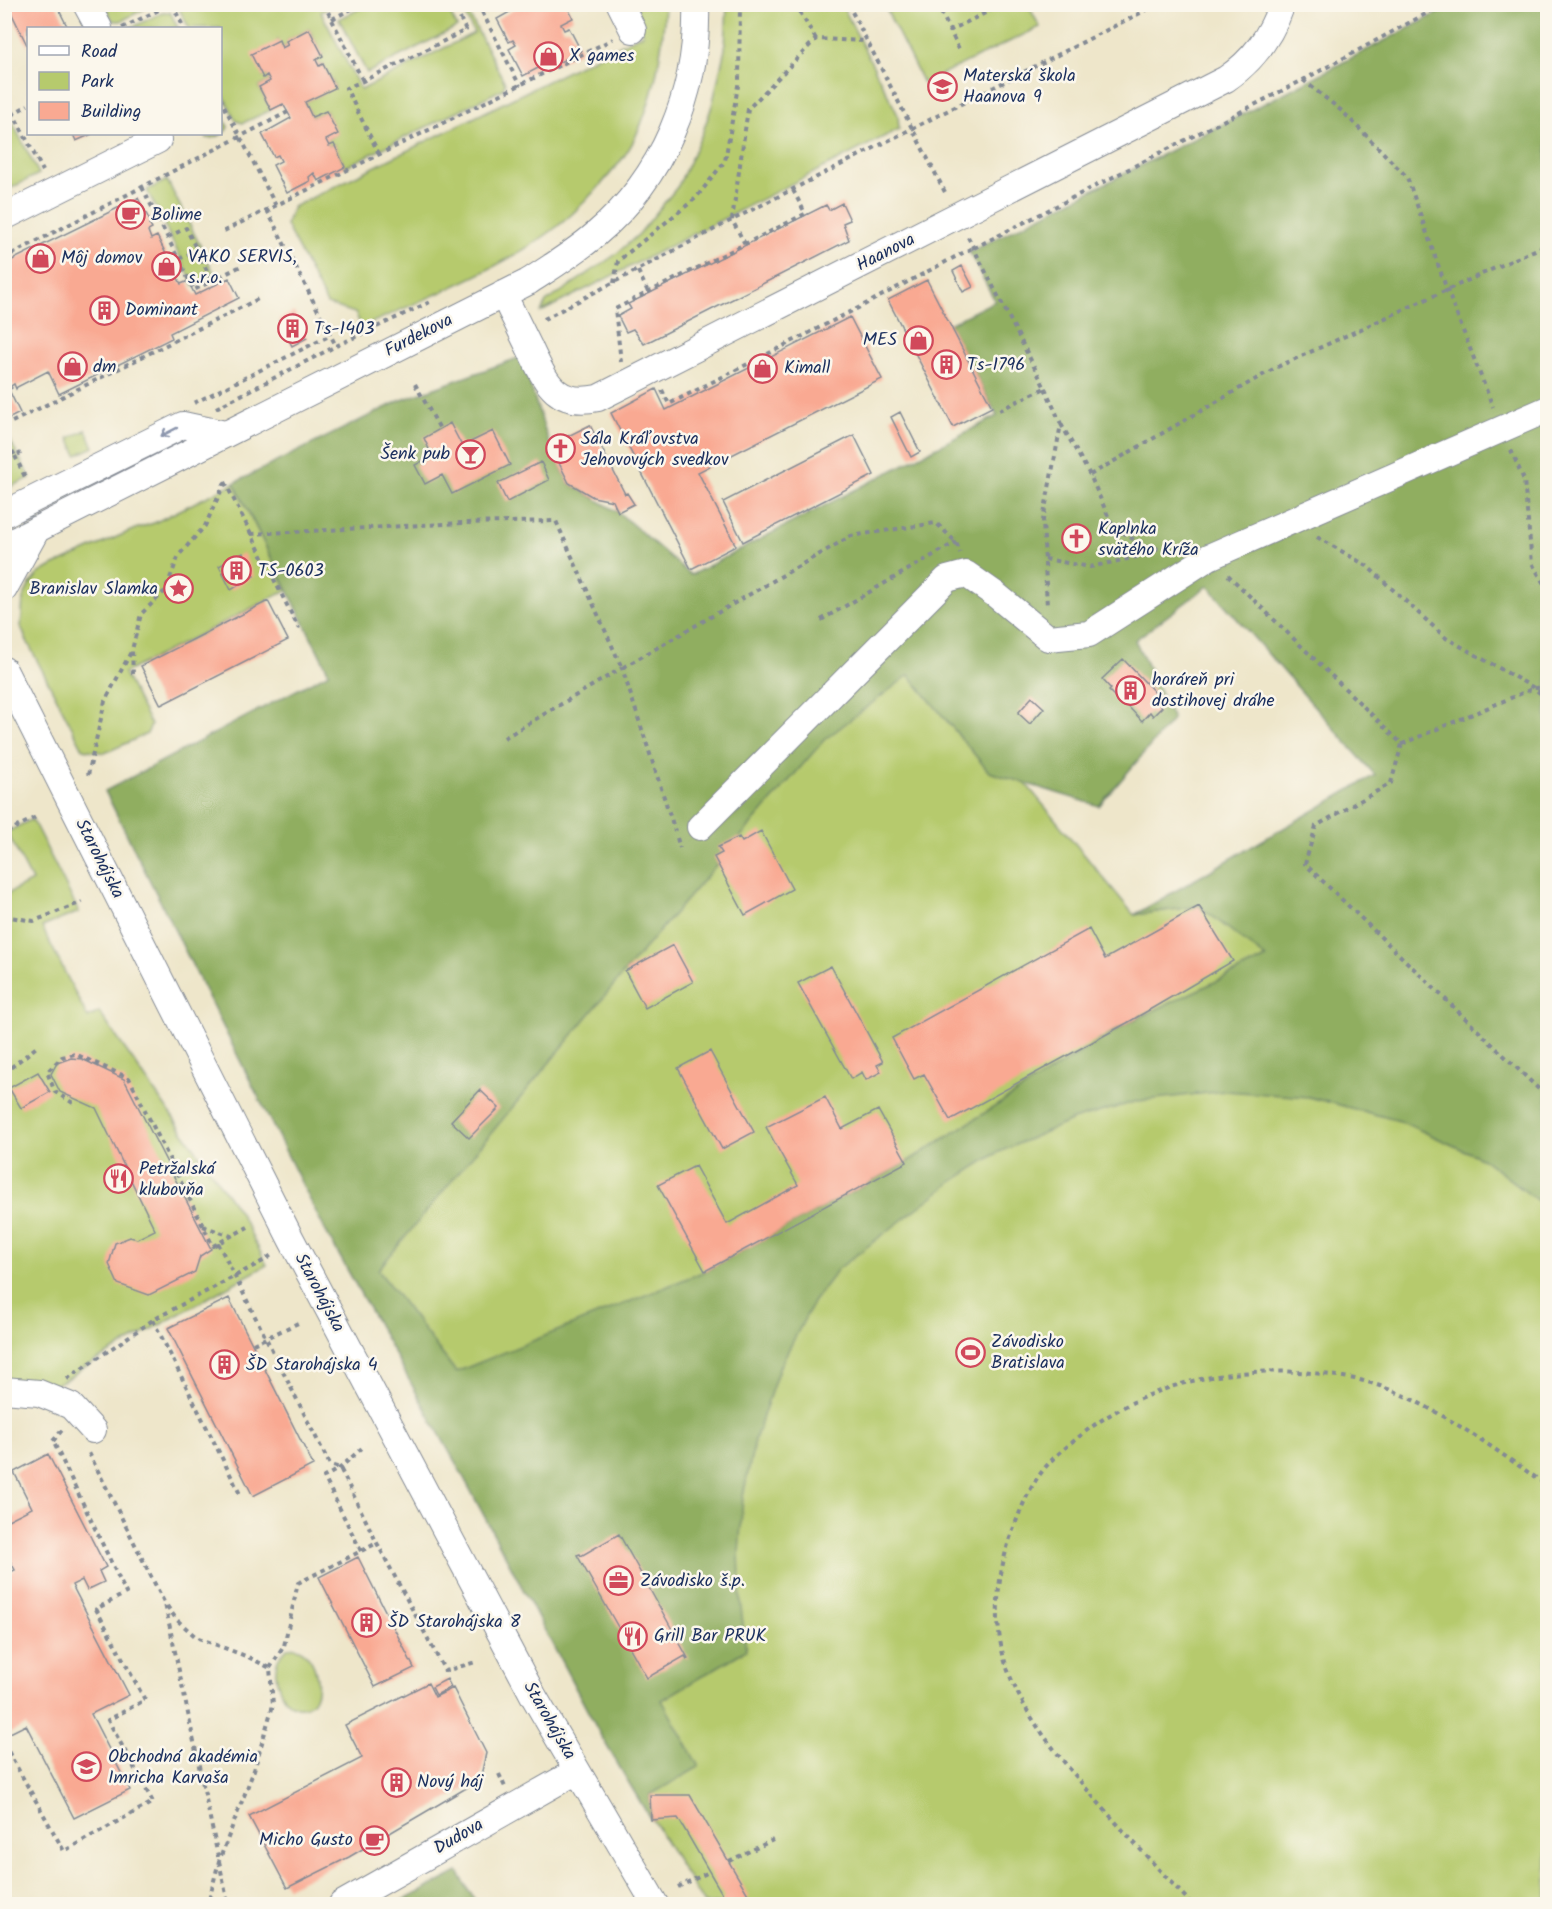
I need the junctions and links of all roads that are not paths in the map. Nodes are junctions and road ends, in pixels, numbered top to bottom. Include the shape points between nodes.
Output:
1 (87, 4) edge
2 (620, 4) edge
3 (696, 4) edge
4 (1282, 4) edge
5 (98, 27) edge
6 (633, 30) road end
7 (156, 137) edge
8 (4, 218) edge
9 (503, 294) junction
10 (1548, 409) edge
11 (225, 434) junction
12 (4, 514) edge
13 (37, 529) junction
14 (4, 546) edge
15 (4, 589) edge
16 (4, 670) edge
17 (700, 827) dead end
18 (4, 1390) edge
19 (90, 1439) road end
20 (577, 1771) junction
21 (342, 1905) edge
22 (655, 1905) edge

1 - 5 street
2 - 6 street
3 - 9 street, Furdekova via 694,54 685,96 672,134 649,176 597,234
4 - 9 street, Haanova via 1264,43 1226,79 598,398 573,399 546,382
7 - 8 street
9 - 11 street, Furdekova
10 - 17 street via 1209,557 1089,634 1048,638 966,574 947,579
11 -> 12 street via 183,425
11 - 13 street, Furdekova
13 - 14 street, Furdekova
13 - 15 street
16 - 20 street, Starohájska via 285,1229
18 - 19 street via 39,1393 70,1406
20 - 21 street, Dudova
20 - 22 street, Starohájska

